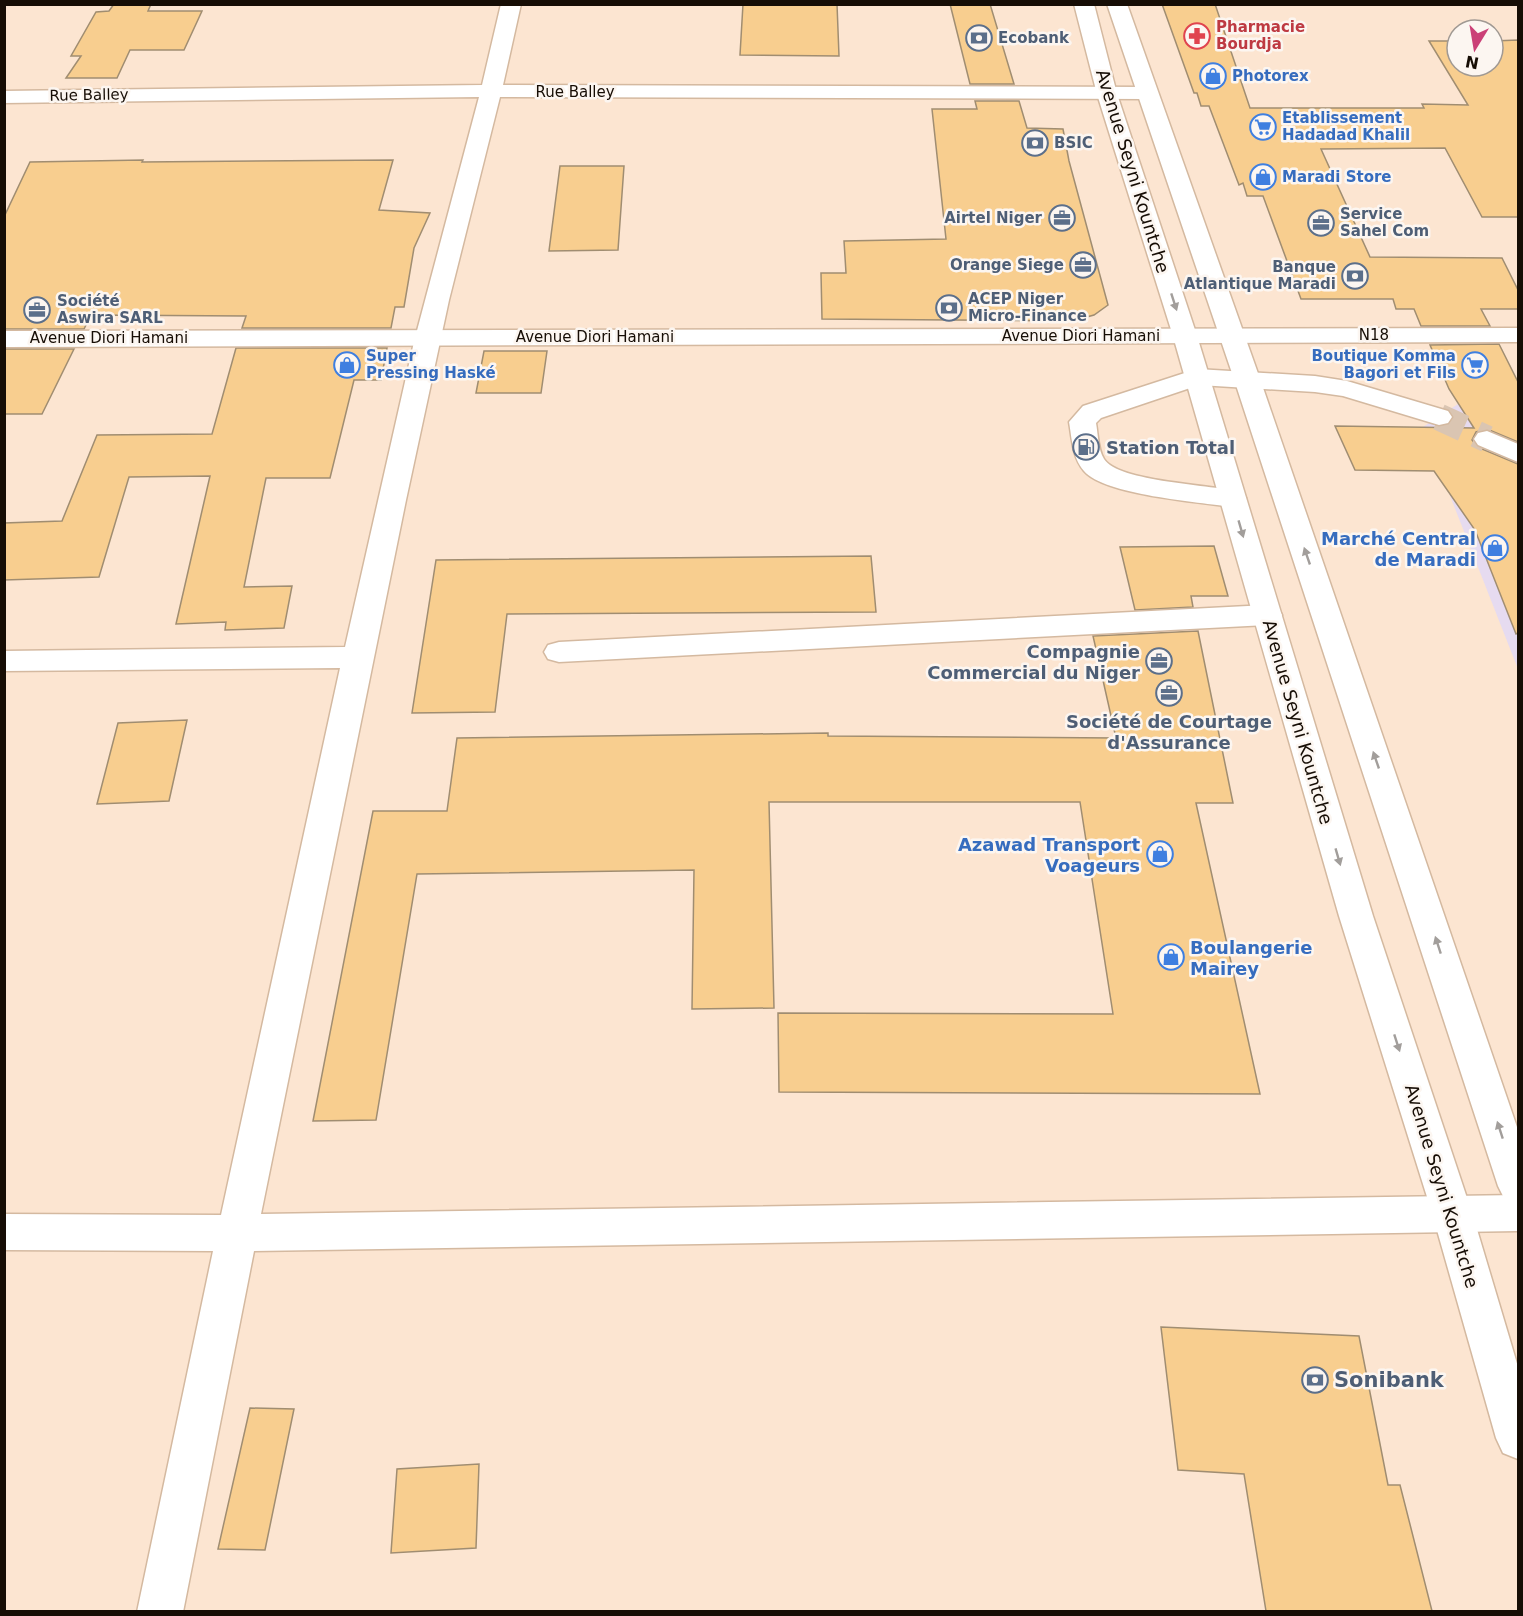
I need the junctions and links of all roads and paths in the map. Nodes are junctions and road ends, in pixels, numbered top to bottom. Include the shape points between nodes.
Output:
1 (511, 4) edge
2 (1084, 4) edge
3 (1117, 4) edge
4 (492, 91) junction
5 (1146, 93) junction
6 (1107, 94) junction
7 (4, 97) edge
8 (1518, 335) edge
9 (1185, 336) junction
10 (1230, 336) junction
11 (429, 337) junction
12 (4, 339) edge
13 (1197, 377) junction
14 (1247, 379) junction
15 (1439, 417) tunnel mouth
16 (1487, 439) tunnel mouth
17 (1518, 454) edge
18 (1232, 498) junction
19 (1267, 615) junction
20 (558, 652) dead end
21 (359, 657) junction
22 (4, 661) edge
23 (1518, 1186) edge
24 (1518, 1213) edge
25 (1453, 1216) junction
26 (4, 1232) edge
27 (237, 1233) junction
28 (1518, 1438) edge
29 (160, 1611) edge

1 - 4 main road
2 - 6 main road, Avenue Seyni Kountche
3 - 5 main road, Avenue Seyni Kountche
4 - 6 main road, Rue Balley
4 - 7 main road, Rue Balley
4 - 11 main road
5 - 6 main road, Rue Balley
5 - 10 main road, Avenue Seyni Kountche
6 -> 9 main road, Avenue Seyni Kountche
8 - 10 main road, N18
9 - 10 main road, N18
9 - 11 main road, Avenue Diori Hamani
9 - 13 main road, Avenue Seyni Kountche
10 - 14 main road, Avenue Seyni Kountche
11 - 12 main road, Avenue Diori Hamani
11 - 21 main road
13 - 14 main road
13 - 18 main road, Avenue Seyni Kountche
13 - 18 main road via 1092,412 1082,422 1093,465 1103,474 1152,487
14 - 15 main road via 1347,389
23 -> 14 main road, Avenue Seyni Kountche
16 - 17 main road
18 -> 19 main road, Avenue Seyni Kountche
19 - 20 main road
19 -> 25 main road, Avenue Seyni Kountche via 1356,916
21 - 22 main road
21 - 27 main road
24 - 25 main road
25 - 27 main road
25 - 28 main road, Avenue Seyni Kountche
26 - 27 main road
27 - 29 main road

